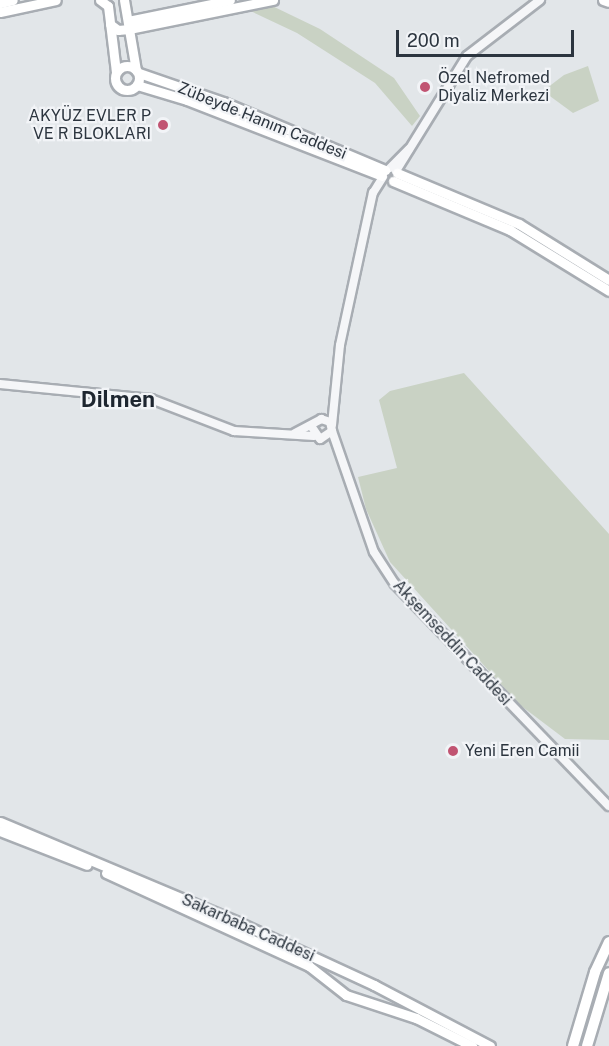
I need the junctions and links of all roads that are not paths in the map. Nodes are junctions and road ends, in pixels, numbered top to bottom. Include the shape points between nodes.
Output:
1 (13, 0) edge
2 (56, 0) edge
3 (100, 0) edge
4 (123, 0) edge
5 (230, 0) edge
6 (273, 0) edge
7 (540, 0) edge
8 (603, 0) edge
9 (609, 2) edge
10 (0, 3) edge
11 (107, 3) edge
12 (0, 12) edge
13 (110, 24) junction
14 (129, 25) junction
15 (137, 71) junction
16 (116, 72) junction
17 (137, 85) junction
18 (389, 175) junction
19 (609, 280) edge
20 (609, 291) edge
21 (0, 384) edge
22 (331, 400) junction
23 (321, 419) junction
24 (332, 428) junction
25 (317, 434) junction
26 (338, 451) junction
27 (609, 806) edge
28 (0, 822) edge
29 (0, 831) edge
30 (609, 943) edge
31 (609, 973) edge
32 (355, 976) junction
33 (374, 985) junction
34 (609, 994) edge
35 (346, 995) junction
36 (364, 1001) junction
37 (472, 1046) edge
38 (490, 1046) edge
39 (573, 1046) edge
40 (580, 1046) edge
41 (587, 1046) edge
42 (593, 1046) edge

1 - 10 main road
2 - 12 main road
3 - 11 main road
4 - 14 main road
5 - 14 main road
6 - 14 main road
7 - 18 street via 466,56
8 - 9 main road
11 - 13 main road
13 - 14 main road via 118,30
13 - 16 main road
14 - 15 main road
15 - 16 main road via 125,65
15 - 17 main road
15 - 18 main road, Zübeyde Hanım Caddesi via 232,106
16 - 17 main road via 115,80 122,89
17 - 18 main road, Zübeyde Hanım Caddesi
18 - 19 main road, Zübeyde Hanım Caddesi via 519,224
18 - 20 main road, Zübeyde Hanım Caddesi via 510,230
18 - 22 street via 373,196
21 - 25 street via 151,399 234,431
22 - 23 street
22 - 24 street, Akşemseddin Caddesi
23 - 24 street
23 - 25 street
24 - 25 street
24 - 26 street, Akşemseddin Caddesi
25 - 26 street
26 - 27 street, Akşemseddin Caddesi via 374,552 395,584
28 - 32 main road, Sakarbaba Caddesi
29 - 35 main road, Sakarbaba Caddesi via 231,927 309,966
30 - 39 main road via 595,972
30 - 40 main road
31 - 41 main road
32 - 33 main road, Sakarbaba Caddesi
32 - 35 main road via 358,985
33 - 36 main road via 367,989
33 - 38 main road, Sakarbaba Caddesi
34 - 42 main road
35 - 36 main road, Sakarbaba Caddesi
36 - 37 main road, Sakarbaba Caddesi via 423,1021

